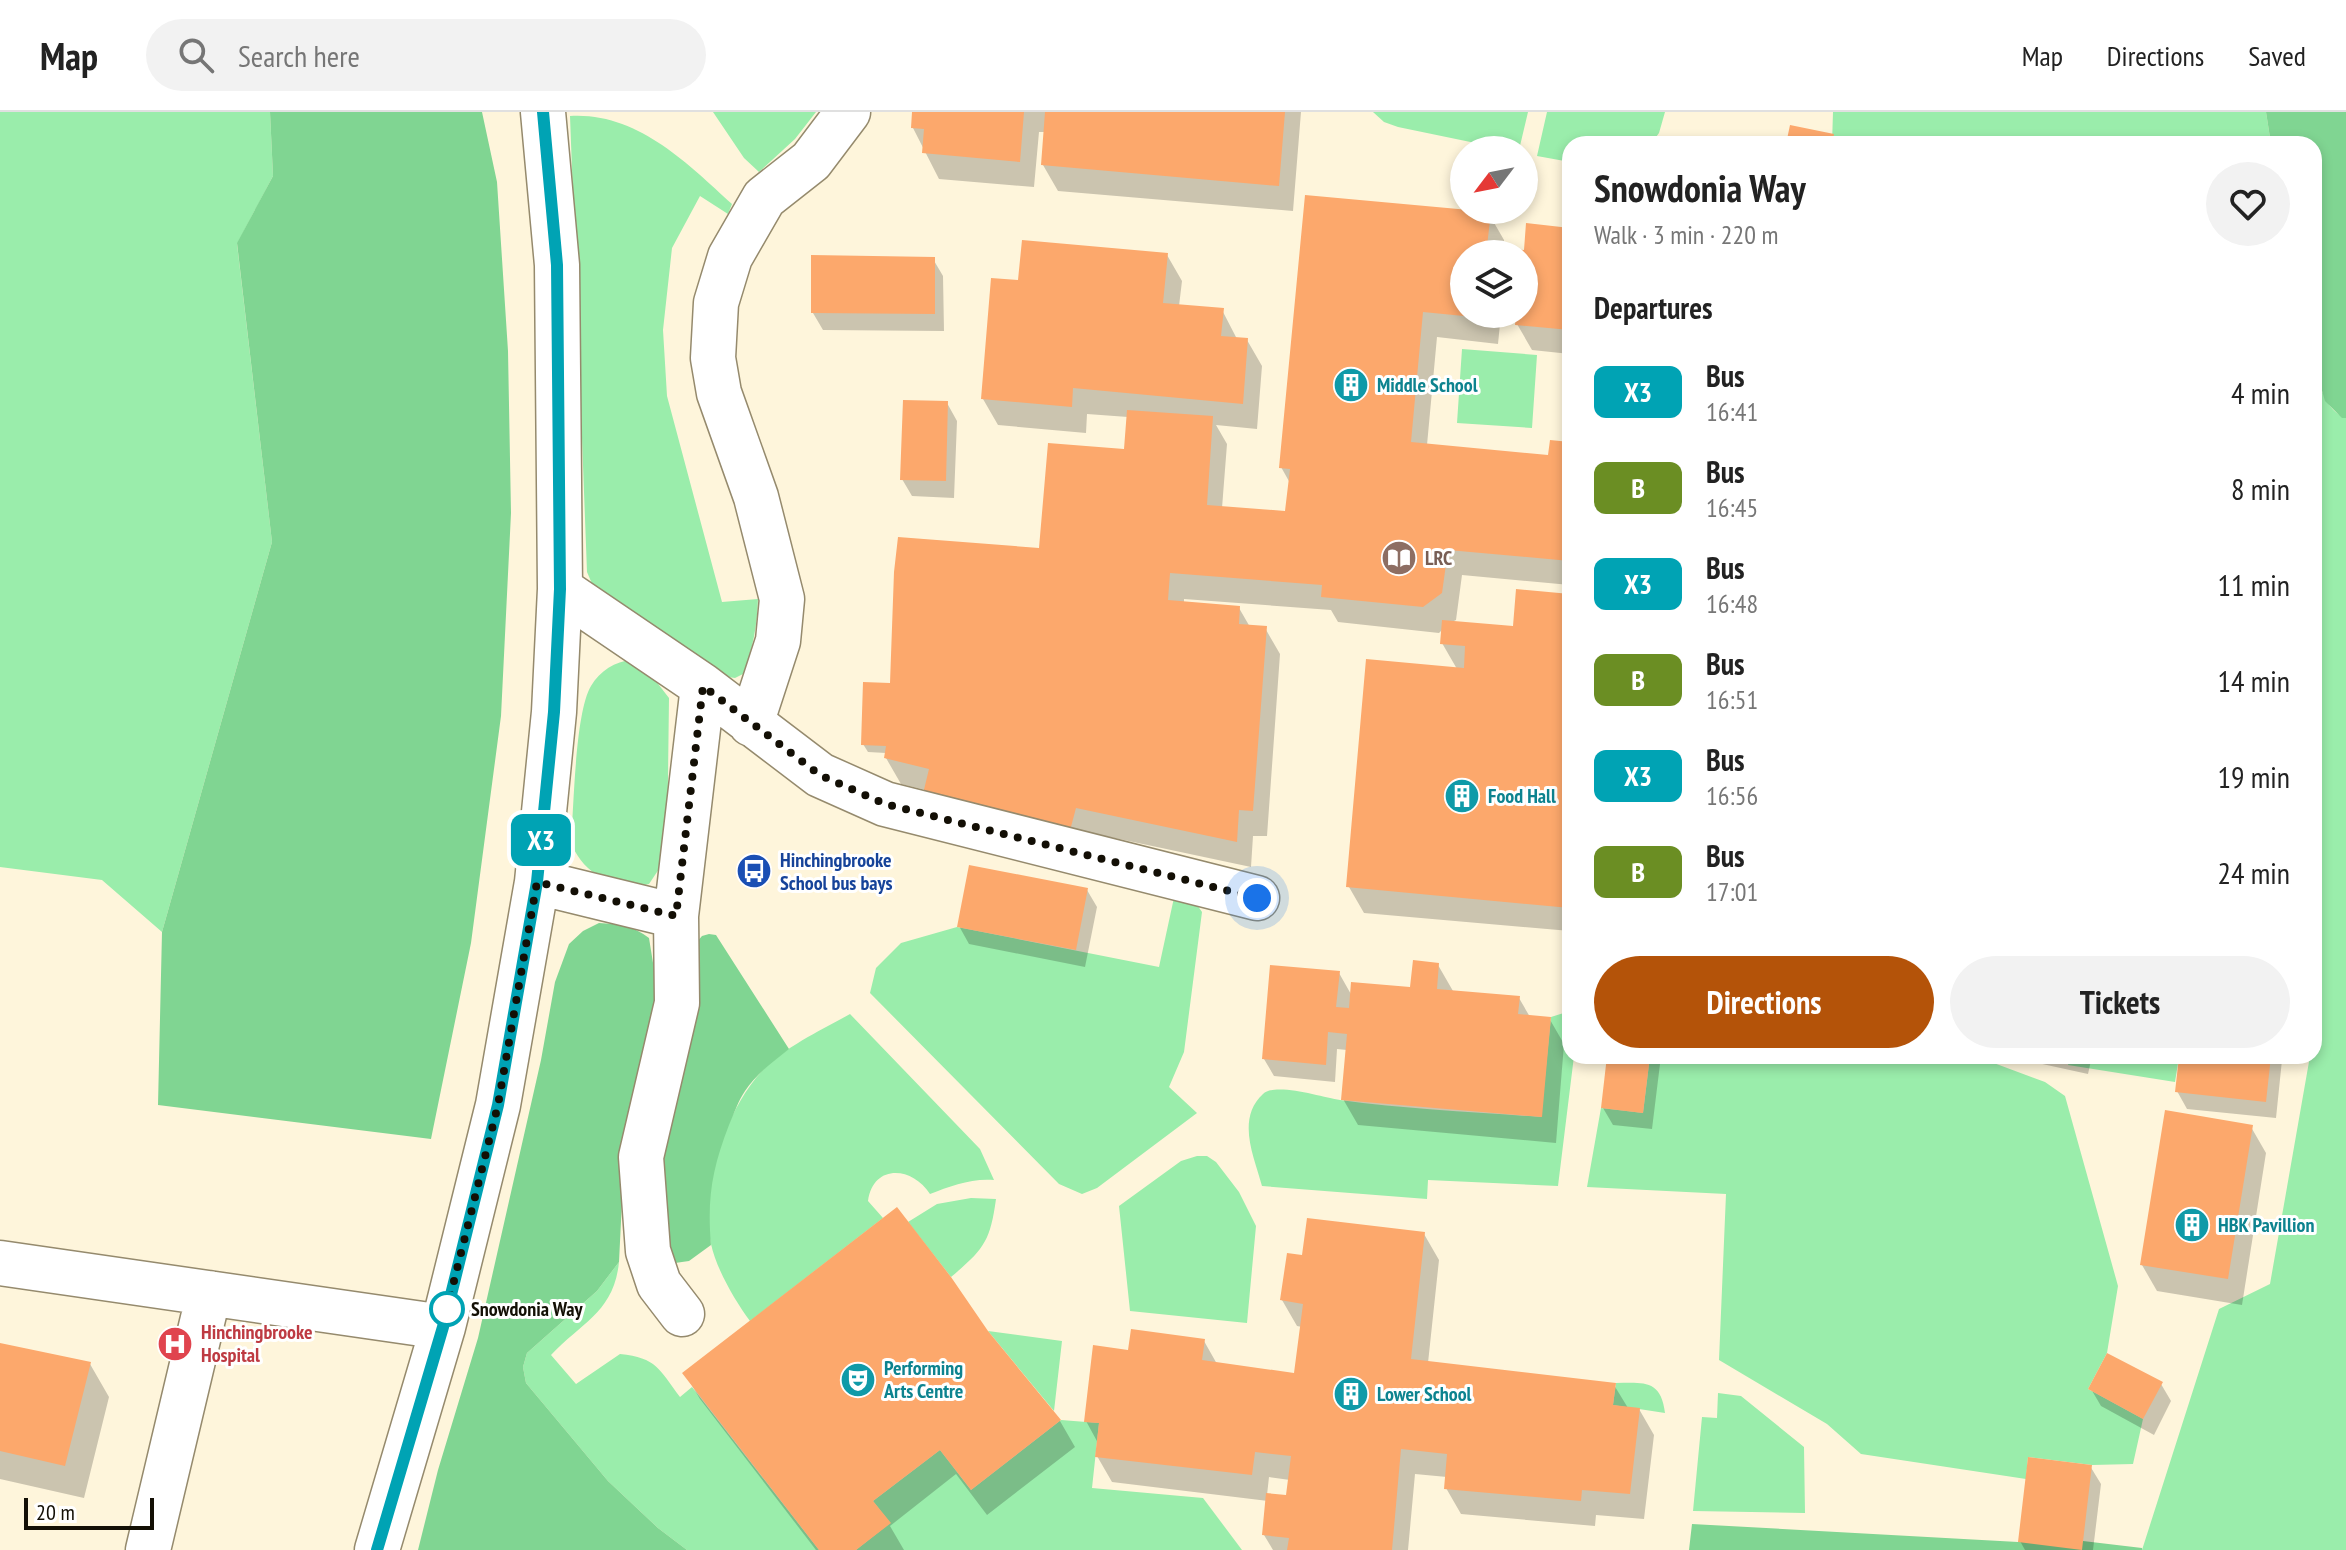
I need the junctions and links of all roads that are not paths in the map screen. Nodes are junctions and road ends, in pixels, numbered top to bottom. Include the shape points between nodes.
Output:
1 (543, 112) edge
2 (848, 112) edge
3 (560, 589) junction
4 (703, 686) junction
5 (751, 724) junction
6 (537, 882) junction
7 (1257, 898) dead end
8 (676, 916) junction
9 (0, 1263) edge
10 (209, 1293) junction
11 (682, 1314) dead end
12 (443, 1327) junction
13 (148, 1550) edge
14 (377, 1550) edge

1 - 3 street via 557,265
2 - 5 street via 811,161 764,198 730,257 716,303 713,358 719,393 756,497 782,599 778,641
3 - 4 street
3 - 6 street
4 - 5 street
4 - 8 street
5 - 7 street via 820,775 885,804
6 - 8 street
6 - 12 street via 498,1105
8 - 11 street via 677,1003 641,1157 648,1251 659,1284
9 - 10 street
10 - 12 street
10 - 13 street
12 - 14 street

